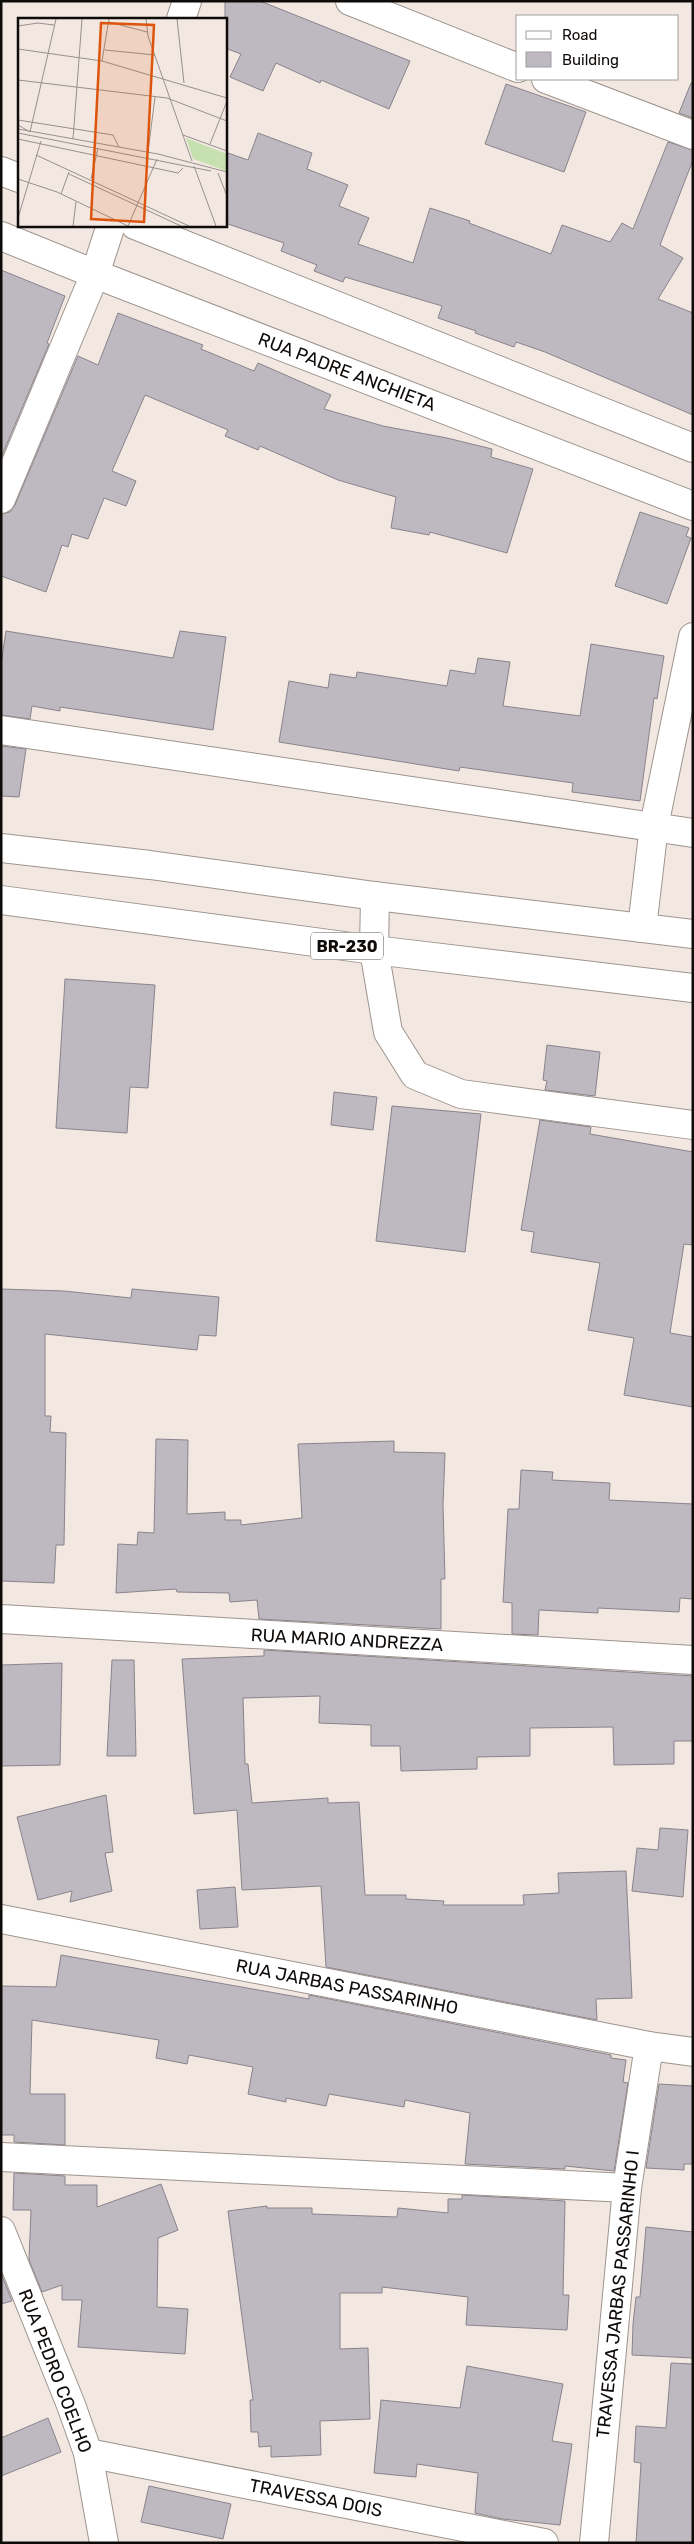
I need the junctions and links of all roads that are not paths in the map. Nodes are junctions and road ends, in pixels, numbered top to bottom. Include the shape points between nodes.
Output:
1 (187, 1) edge
2 (350, 1) edge
3 (181, 18) edge
4 (516, 67) edge
5 (549, 80) edge
6 (693, 135) edge
7 (1, 171) edge
8 (18, 178) edge
9 (111, 226) edge
10 (138, 226) edge
11 (1, 236) edge
12 (95, 274) junction
13 (693, 448) edge
14 (1, 500) edge
15 (693, 506) edge
16 (693, 637) edge
17 (1, 730) edge
18 (654, 826) junction
19 (693, 833) edge
20 (1, 848) edge
21 (375, 896) junction
22 (1, 900) edge
23 (642, 928) junction
24 (693, 934) edge
25 (374, 950) junction
26 (693, 988) edge
27 (693, 1125) edge
28 (1, 1619) edge
29 (693, 1660) edge
30 (1, 1919) edge
31 (649, 2046) junction
32 (693, 2052) edge
33 (1, 2157) edge
34 (626, 2188) junction
35 (1, 2231) edge
36 (88, 2453) junction
37 (104, 2543) edge
38 (544, 2543) edge
39 (594, 2543) edge

1 - 3 street
2 - 4 street
5 - 6 street
7 - 8 street
9 - 12 street
10 - 13 street
11 - 12 street, RUA PADRE ANCHIETA
12 - 14 street
12 - 15 street, RUA PADRE ANCHIETA
16 - 18 street
17 - 18 street
18 - 19 street
18 - 23 street
20 - 21 street
21 - 23 street
21 - 25 street
22 - 25 street, BR-230
23 - 24 street
25 - 26 street, BR-230
25 - 27 street via 388,1032 415,1075 461,1094
28 - 29 street, RUA MARIO ANDREZZA
30 - 31 street, RUA JARBAS PASSARINHO
31 - 32 street, RUA JARBAS PASSARINHO
31 - 34 street, TRAVESSA JARBAS PASSARINHO I
33 - 34 street
34 - 39 street, TRAVESSA JARBAS PASSARINHO I
35 - 36 street, RUA PEDRO COELHO
36 - 37 street, RUA PEDRO COELHO
36 - 38 street, TRAVESSA DOIS

